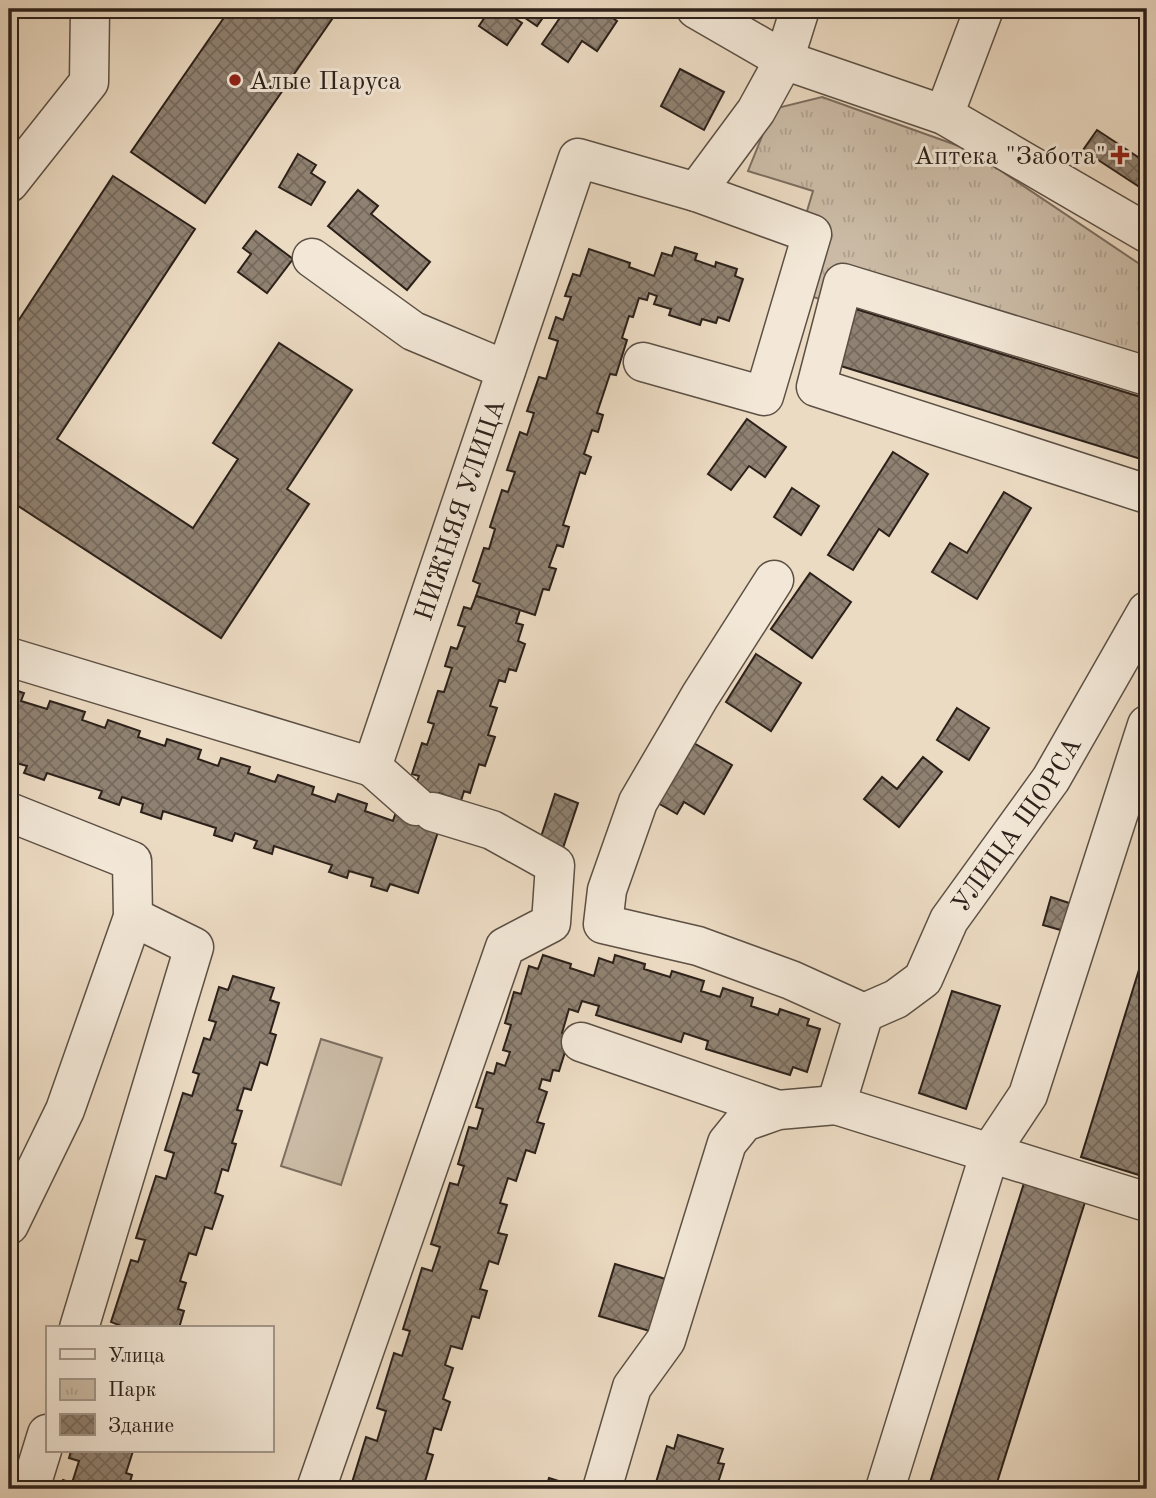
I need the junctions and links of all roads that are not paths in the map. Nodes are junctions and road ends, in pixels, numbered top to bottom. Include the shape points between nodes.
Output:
1 (90, 9) edge
2 (696, 9) edge
3 (800, 9) edge
4 (984, 9) edge
5 (784, 60) junction
6 (944, 115) junction
7 (9, 183) edge
8 (696, 192) junction
9 (1147, 233) edge
10 (312, 258) dead end
11 (643, 362) dead end
12 (506, 370) junction
13 (1147, 376) edge
14 (1147, 494) edge
15 (774, 580) dead end
16 (1147, 611) edge
17 (9, 657) edge
18 (1147, 725) edge
19 (372, 767) junction
20 (9, 812) edge
21 (133, 917) junction
22 (551, 923) junction
23 (603, 924) junction
24 (864, 1013) junction
25 (581, 1042) dead end
26 (836, 1105) junction
27 (778, 1110) junction
28 (990, 1153) junction
29 (1147, 1202) edge
30 (9, 1226) edge
31 (80, 1326) edge
32 (46, 1436) edge
33 (30, 1489) edge
34 (316, 1489) edge
35 (602, 1489) edge
36 (886, 1489) edge

1 - 7 street via 89,82
2 - 5 street
3 - 5 street
4 - 6 street
5 - 6 street
5 - 8 street via 756,111
6 - 9 street
8 - 11 street via 813,234 764,396
8 - 12 street, НИЖНЯЯ УЛИЦА via 578,159
10 - 12 street via 413,331
12 - 19 street, НИЖНЯЯ УЛИЦА
13 - 14 street via 843,283 816,387
15 - 23 street via 638,802 607,890
16 - 24 street, УЛИЦА ЩОРСА via 1051,779 949,920 923,979 896,999
17 - 19 street
18 - 28 street via 1028,1095
19 - 22 street via 424,809 492,830 555,865
20 - 21 street via 132,861
21 - 30 street via 65,1110
21 - 31 street via 194,947
22 - 23 street
22 - 34 street via 505,947
23 - 24 street via 698,946
24 - 26 street
25 - 27 street
26 - 27 street
26 - 28 street
27 - 35 street via 744,1122 727,1143 666,1340 632,1387
28 - 29 street
28 - 36 street
32 - 33 street

